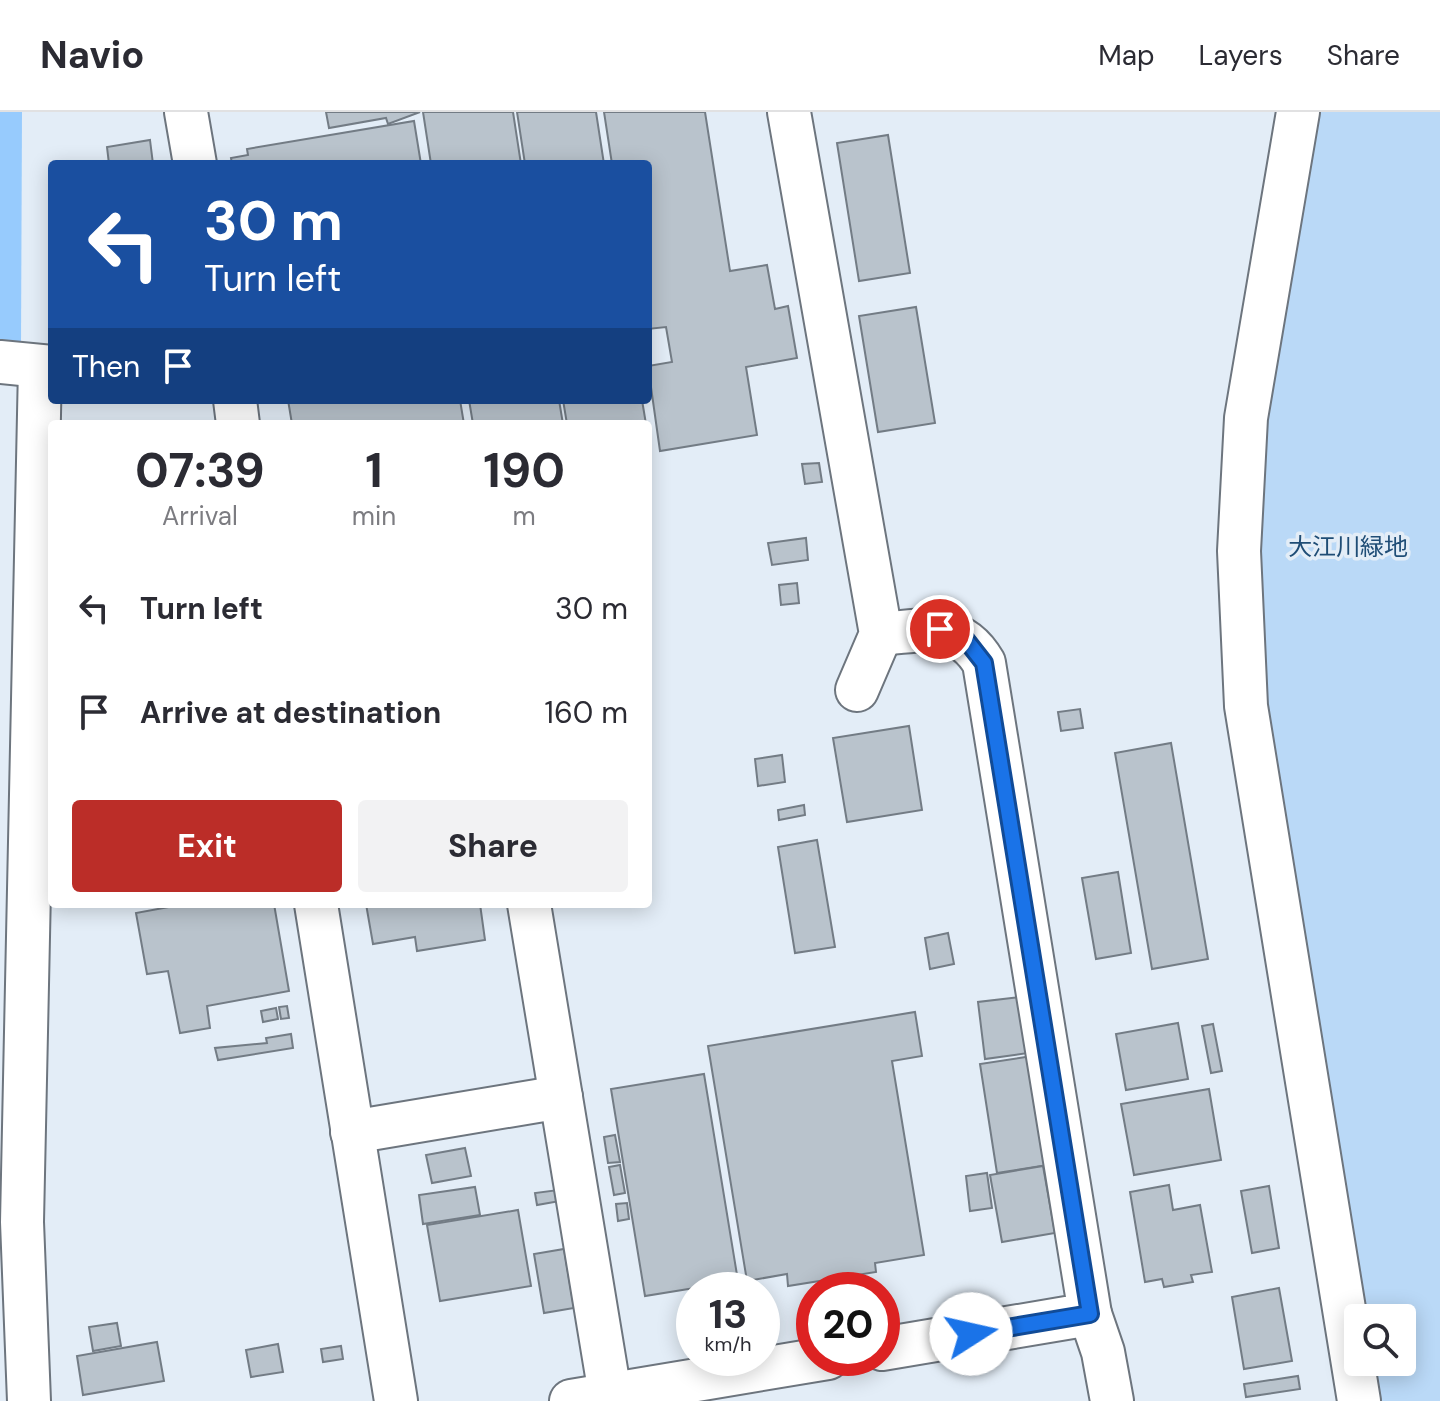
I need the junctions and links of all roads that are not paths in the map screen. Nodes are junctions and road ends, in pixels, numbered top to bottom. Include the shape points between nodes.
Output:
1 (186, 112) edge
2 (789, 112) edge
3 (1298, 112) edge
4 (194, 160) edge
5 (31, 365) edge
6 (881, 634) junction
7 (857, 690) dead end
8 (317, 908) edge
9 (530, 908) edge
10 (561, 1097) junction
11 (352, 1132) junction
12 (1090, 1314) junction
13 (900, 1346) edge
14 (796, 1363) edge
15 (590, 1398) edge
16 (29, 1401) edge
17 (396, 1401) edge
18 (1112, 1401) edge
19 (1359, 1401) edge

1 - 4 street
2 - 6 street
3 - 19 street via 1246,418 1239,551 1246,706
5 - 16 street via 22,1222
6 - 7 street
6 - 12 street via 953,632 976,649 984,663
8 - 11 street
9 - 10 street
10 - 11 street
10 - 15 street
11 - 17 street
12 - 13 street
12 - 18 street
14 - 15 street

